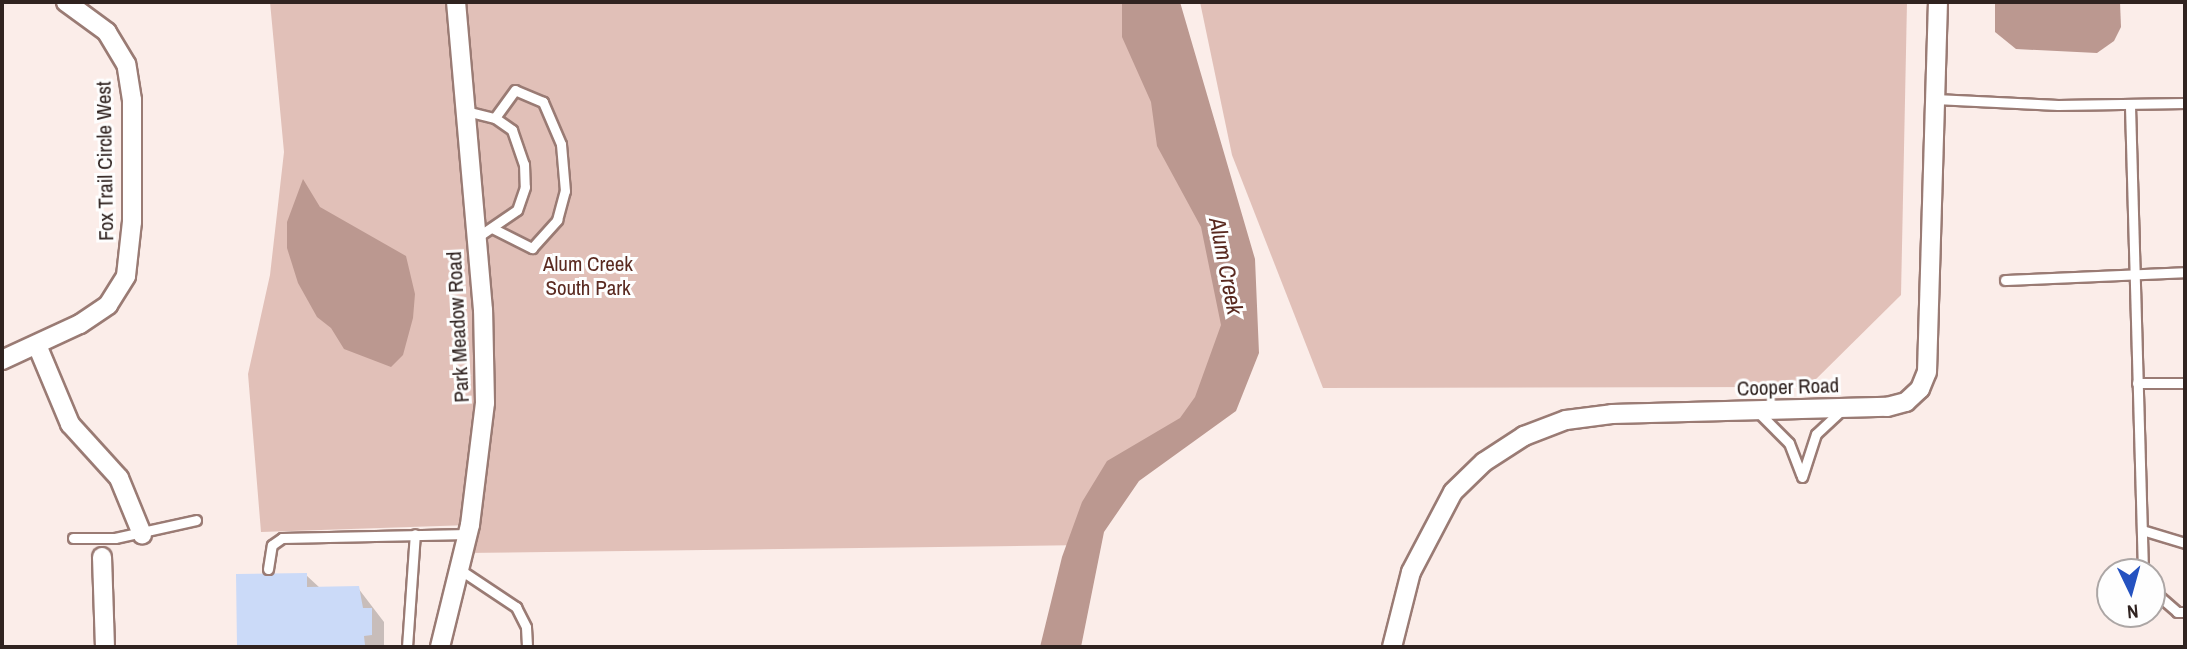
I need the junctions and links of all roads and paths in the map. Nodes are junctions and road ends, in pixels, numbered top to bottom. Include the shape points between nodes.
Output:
1 (66, 2) edge
2 (456, 2) edge
3 (1938, 2) edge
4 (1935, 99) junction
5 (2185, 103) edge
6 (2130, 106) junction
7 (466, 111) junction
8 (495, 118) junction
9 (492, 228) junction
10 (476, 238) junction
11 (2185, 272) edge
12 (2133, 273) junction
13 (2005, 280) dead end
14 (37, 345) junction
15 (2, 360) edge
16 (2137, 383) junction
17 (2185, 383) edge
18 (1845, 408) junction
19 (1754, 410) junction
20 (196, 520) dead end
21 (2142, 530) junction
22 (142, 534) junction
23 (415, 534) junction
24 (468, 534) junction
25 (73, 538) dead end
26 (2185, 543) edge
27 (102, 557) dead end
28 (2143, 558) edge
29 (268, 569) dead end
30 (459, 569) junction
31 (2166, 602) edge
32 (2185, 612) edge
33 (106, 647) edge
34 (407, 647) edge
35 (440, 647) edge
36 (527, 647) edge
37 (1392, 647) edge

1 - 14 street, Fox Trail Circle West via 107,32 126,64 132,100 132,222 126,276 108,304
2 - 7 street, Park Meadow Road
3 - 4 street, Cooper Road
4 - 6 lane
4 - 18 street, Cooper Road via 1927,372 1920,389 1906,402
5 - 6 lane
6 - 12 lane
7 - 8 lane
7 - 10 street, Park Meadow Road
8 - 9 lane via 512,130 520,145 525,187 517,209
8 - 9 lane via 515,90 542,102 561,144 565,191 557,219 532,248
9 - 10 lane
10 - 24 street, Park Meadow Road via 485,403
11 - 12 lane
12 - 13 lane
12 - 16 lane
14 - 15 street, Fox Trail Circle West
14 - 22 street via 70,424 119,478
16 - 17 lane
16 - 21 lane
18 - 19 street, Cooper Road
18 - 19 lane via 1816,434 1802,477 1789,443
19 - 37 street, Cooper Road via 1612,414 1566,420 1524,436 1484,461 1453,492 1429,531 1411,572
20 - 22 lane
21 - 26 lane
21 - 28 lane
22 - 25 lane
23 - 24 lane
23 - 29 lane via 282,538 272,545
23 - 34 lane
24 - 30 street, Park Meadow Road
27 - 33 street
30 - 35 street, Park Meadow Road
30 - 36 lane via 516,607 526,627
31 - 32 lane via 2177,612

